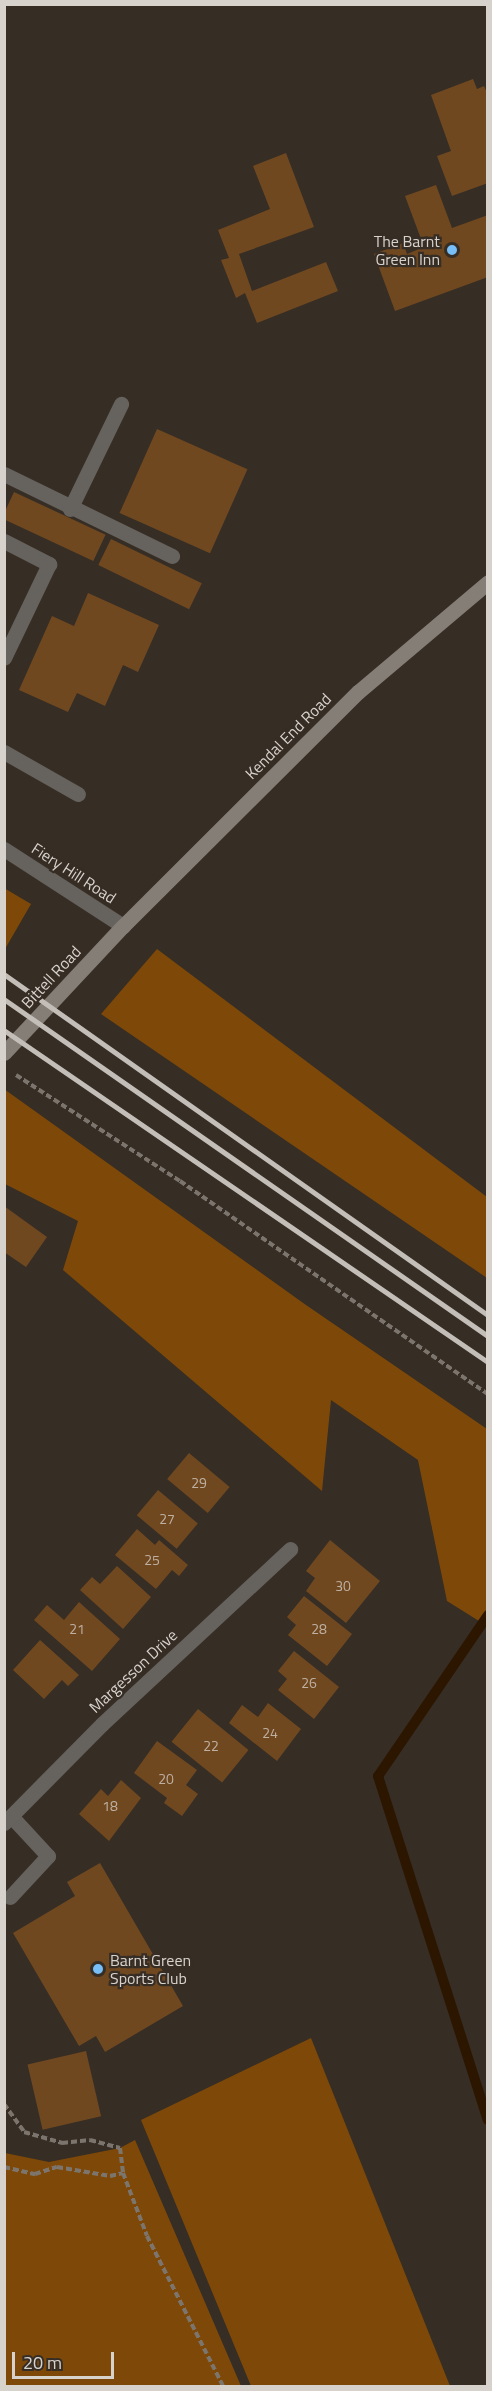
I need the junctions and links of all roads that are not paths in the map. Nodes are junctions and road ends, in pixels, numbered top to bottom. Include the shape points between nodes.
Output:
1 (121, 404) dead end
2 (4, 474) edge
3 (70, 509) junction
4 (4, 540) edge
5 (172, 556) dead end
6 (488, 582) edge
7 (4, 658) edge
8 (4, 752) edge
9 (78, 794) dead end
10 (4, 849) edge
11 (123, 926) junction
12 (4, 1053) edge
13 (290, 1549) dead end
14 (8, 1820) edge
15 (10, 1897) dead end

1 - 3 street
2 - 3 street
3 - 5 street
4 - 7 street via 49,564
6 - 11 main road, Kendal End Road via 358,692
8 - 9 street
10 - 11 street, Fiery Hill Road
11 - 12 main road, Bittell Road
13 - 14 street, Margesson Drive via 102,1724
14 - 15 street via 48,1856

